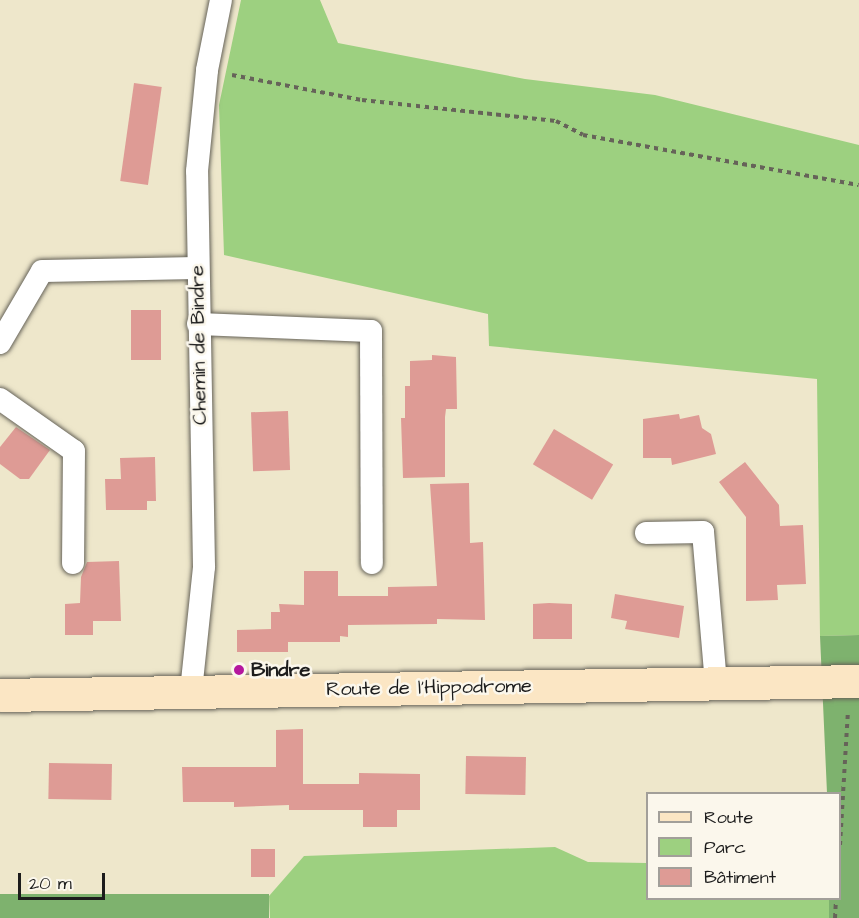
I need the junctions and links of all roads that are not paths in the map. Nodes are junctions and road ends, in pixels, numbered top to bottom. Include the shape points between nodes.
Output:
1 (221, 0) edge
2 (198, 268) junction
3 (198, 324) junction
4 (0, 343) edge
5 (0, 399) edge
6 (646, 533) dead end
7 (73, 563) dead end
8 (372, 563) dead end
9 (854, 681) edge
10 (716, 683) junction
11 (191, 692) junction
12 (0, 695) edge

1 - 2 street, Chemin de Bindre via 207,70 197,171
2 - 3 street, Chemin de Bindre
2 - 4 street via 42,271
3 - 8 street via 371,331
3 - 11 street, Chemin de Bindre via 204,567
5 - 7 street via 74,451
6 - 10 street via 703,532
9 - 10 main road, Route de l'Hippodrome
10 - 11 main road, Route de l'Hippodrome
11 - 12 main road, Route de l'Hippodrome

